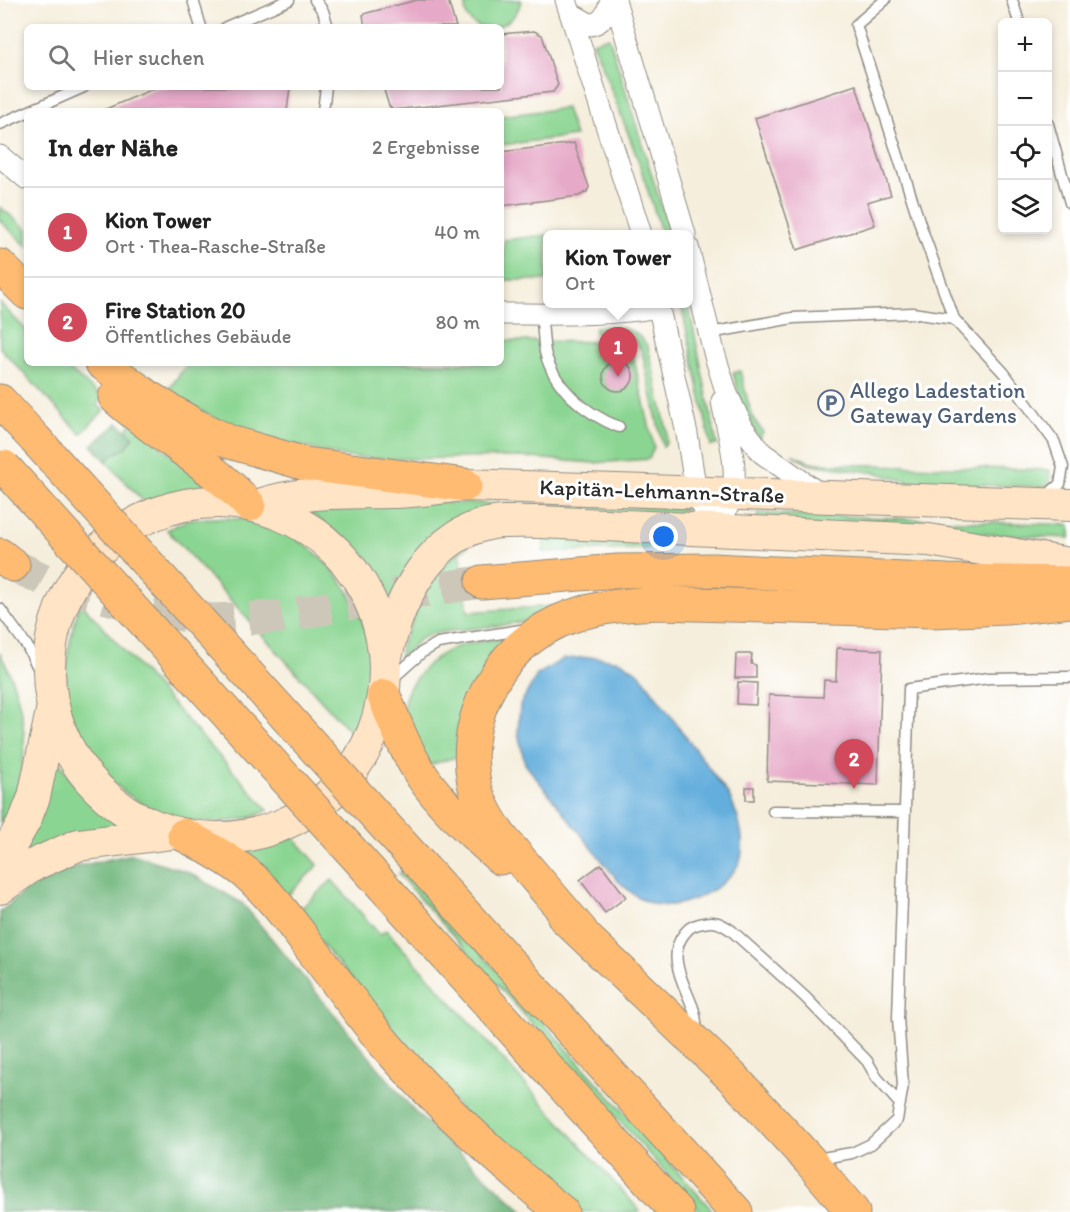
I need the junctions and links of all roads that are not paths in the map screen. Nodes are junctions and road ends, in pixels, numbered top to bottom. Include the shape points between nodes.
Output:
1 (193, 0) edge
2 (289, 0) edge
3 (315, 0) edge
4 (613, 0) edge
5 (885, 0) edge
6 (1012, 0) edge
7 (568, 6) edge
8 (1018, 18) edge
9 (200, 24) edge
10 (233, 24) edge
11 (327, 24) edge
12 (77, 90) edge
13 (326, 90) edge
14 (36, 108) edge
15 (323, 108) edge
16 (24, 113) edge
17 (0, 124) edge
18 (1048, 126) edge
19 (0, 156) edge
20 (24, 176) edge
21 (1070, 203) edge
22 (640, 230) edge
23 (684, 230) edge
24 (0, 266) edge
25 (693, 267) edge
26 (24, 290) edge
27 (645, 308) edge
28 (659, 308) edge
29 (504, 314) edge
30 (541, 314) junction
31 (954, 319) junction
32 (710, 333) junction
33 (716, 356) junction
34 (88, 366) edge
35 (106, 366) edge
36 (0, 400) edge
37 (620, 427) dead end
38 (2, 465) edge
39 (465, 484) junction
40 (696, 492) junction
41 (732, 493) junction
42 (823, 496) junction
43 (1036, 504) junction
44 (1070, 504) edge
45 (253, 506) junction
46 (714, 530) junction
47 (1070, 564) edge
48 (482, 582) tunnel mouth
49 (1070, 583) edge
50 (1070, 601) edge
51 (0, 609) edge
52 (546, 628) junction
53 (1070, 677) edge
54 (384, 682) junction
55 (50, 700) junction
56 (773, 811) dead end
57 (905, 812) junction
58 (180, 834) junction
59 (0, 864) edge
60 (0, 888) edge
61 (580, 931) junction
62 (699, 1043) junction
63 (900, 1104) junction
64 (810, 1161) junction
65 (562, 1212) edge
66 (677, 1212) edge
67 (736, 1212) edge
68 (853, 1212) edge

1 - 9 lane
2 - 10 lane
3 - 11 lane
4 - 7 street via 606,16 591,25
4 - 23 street
5 - 31 lane via 856,25
6 - 8 lane
7 - 22 street
12 - 14 lane
13 - 15 lane
16 - 17 lane
18 - 21 lane
19 - 20 street
24 - 26 highway
25 - 32 street
27 - 30 street
28 - 40 street
29 - 30 street
30 - 37 lane via 545,351 561,385 599,419
31 - 32 lane via 912,313 793,318
31 - 43 lane via 1004,373 1054,441 1063,467 1060,484
32 - 33 street
33 - 41 street via 733,461
33 - 42 street via 733,409 757,448
34 - 45 highway via 120,402
35 - 39 highway via 148,397 230,442 306,464
36 - 67 highway, bridge
38 - 66 highway, bridge
39 - 40 street, Kapitän-Lehmann-Straße
39 - 45 street, Kapitän-Lehmann-Straße via 393,492 307,494
40 - 41 street, Kapitän-Lehmann-Straße
40 - 46 street
41 - 42 street, Kapitän-Lehmann-Straße
41 - 46 street
42 - 43 street, Kapitän-Lehmann-Straße
43 - 44 street, Kapitän-Lehmann-Straße
45 - 54 street via 306,528 352,569 377,619
45 - 55 street via 220,502 185,506 132,526 98,550 74,580 52,633 48,657
46 - 47 street, Kapitän-Lehmann-Straße via 929,540
46 - 54 street, Kapitän-Lehmann-Straße via 511,522 467,531 436,552 414,583 396,619
48 - 49 highway via 598,572 712,570
50 - 52 highway via 932,611 652,603 586,612
51 - 55 lane via 27,646
52 - 54 lane via 438,644
52 - 61 highway via 509,659 490,686 476,719 471,764 481,804 495,829
53 - 57 lane via 989,678 909,689
54 - 58 street, Kapitän-Lehmann-Straße via 381,710 367,747 339,787 324,801 278,827 241,837
54 - 61 highway via 411,758 422,776 535,892
55 - 58 street via 66,745 102,793 145,821
55 - 59 street via 34,796
56 - 57 lane
57 - 63 lane via 898,1018 903,1085
58 - 60 street via 78,845 33,865
58 - 65 highway via 220,855 262,889 383,1042 423,1086 461,1125
61 - 62 highway
62 - 63 lane via 676,954 681,938 691,926 715,921 732,931 805,997 867,1061
62 - 64 highway
63 - 64 lane via 897,1120 871,1144 852,1153
64 - 68 highway

